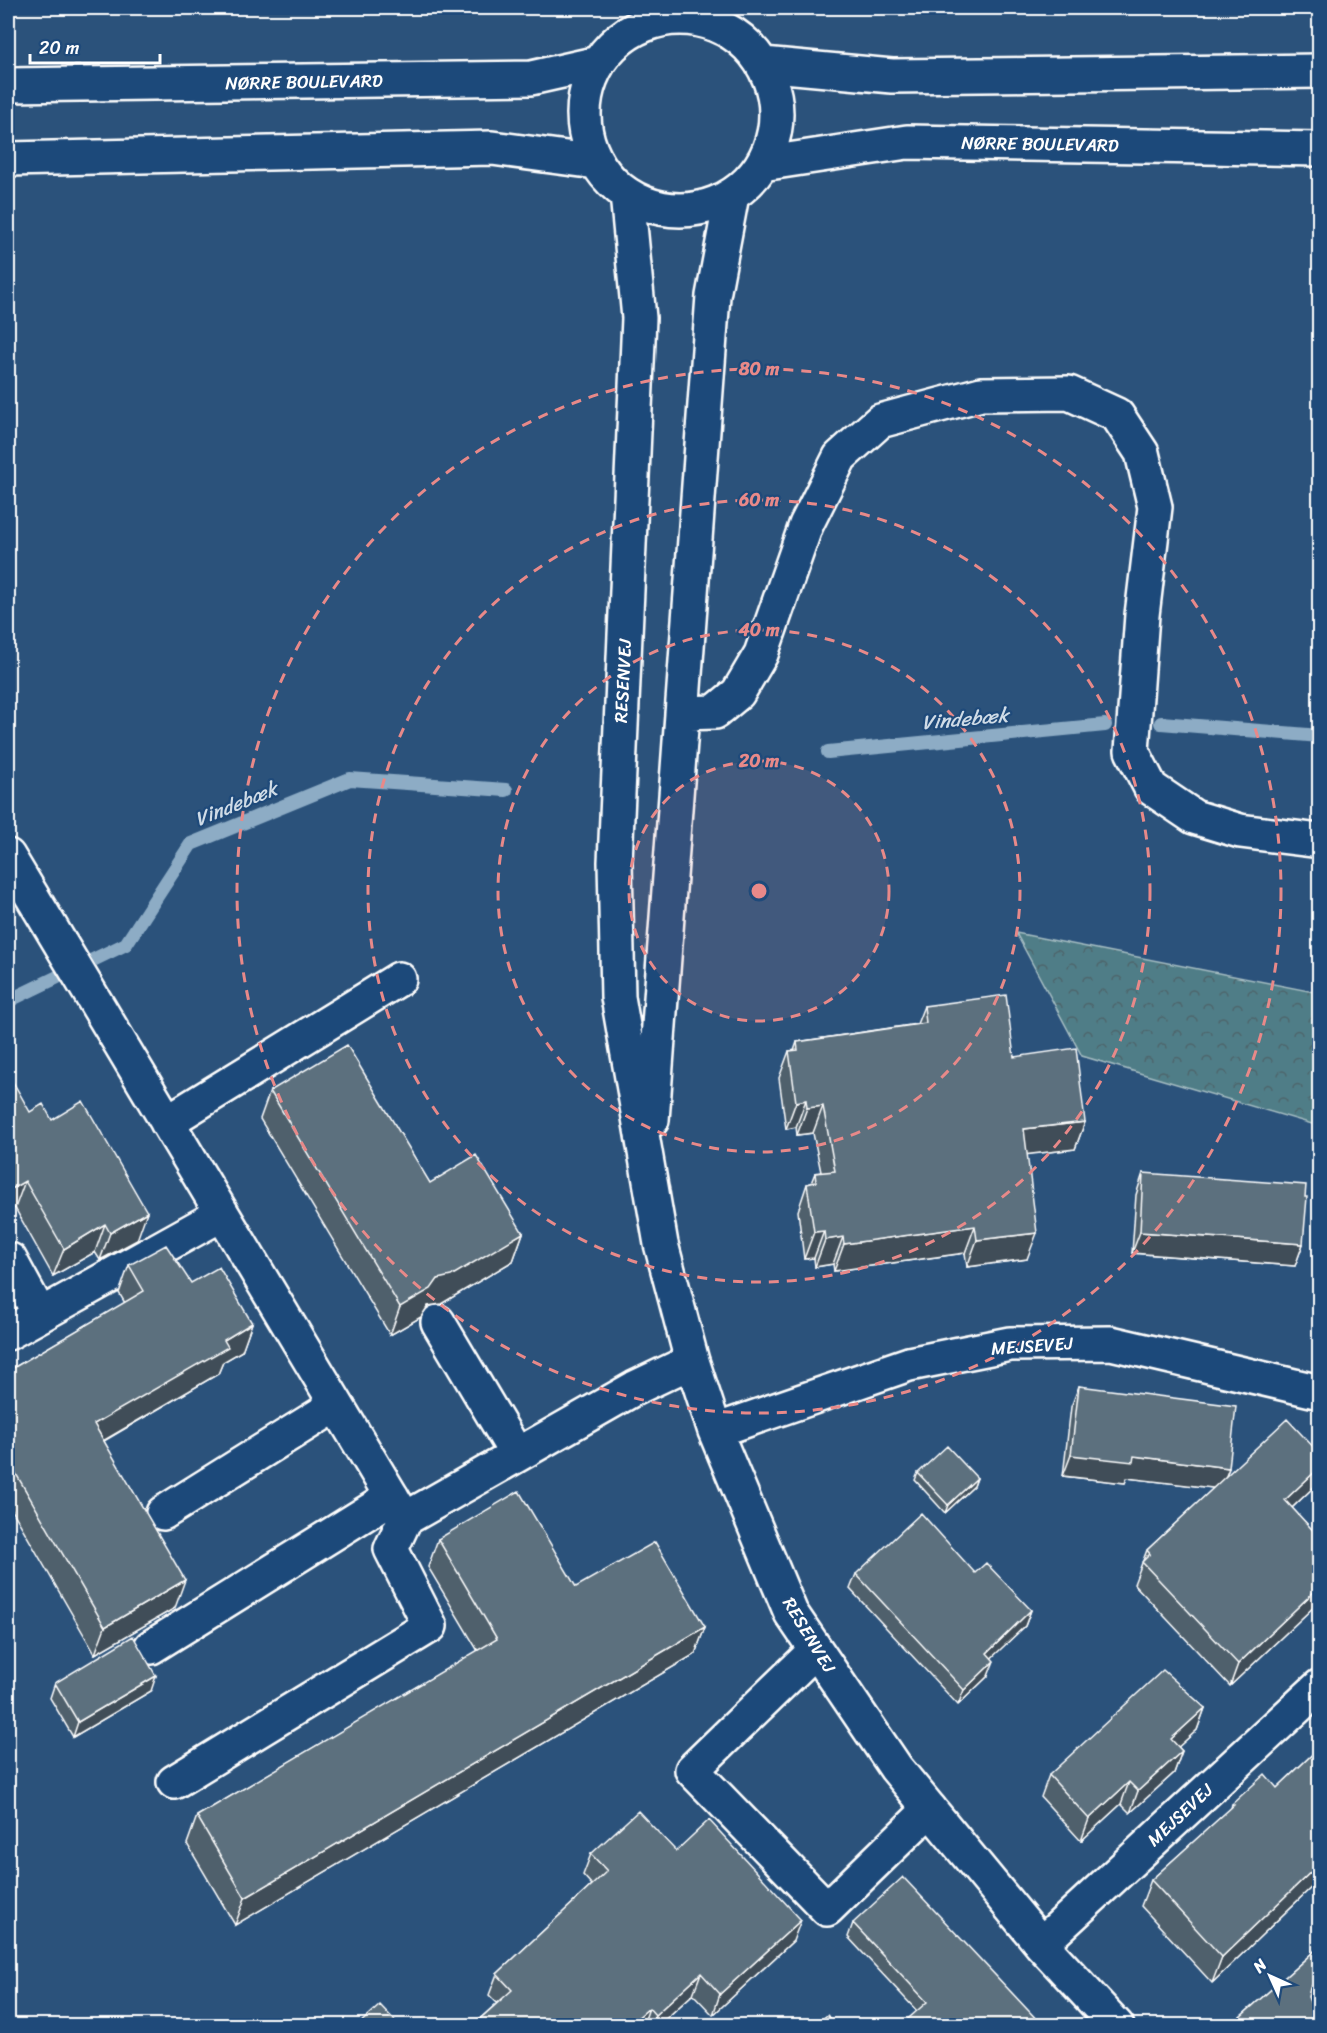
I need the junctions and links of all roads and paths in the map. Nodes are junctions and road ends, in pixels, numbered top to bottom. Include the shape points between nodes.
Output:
1 (650, 15) edge
2 (735, 21) edge
3 (598, 63) junction
4 (763, 64) junction
5 (1320, 71) edge
6 (8, 86) edge
7 (1320, 149) edge
8 (8, 159) edge
9 (596, 162) junction
10 (762, 164) junction
11 (627, 194) junction
12 (732, 195) junction
13 (682, 712) junction
14 (1320, 841) edge
15 (8, 856) edge
16 (399, 979) dead end
17 (167, 1122) junction
18 (649, 1167) junction
19 (222, 1214) junction
20 (8, 1262) edge
21 (40, 1315) junction
22 (438, 1322) dead end
23 (8, 1333) edge
24 (692, 1361) junction
25 (1320, 1392) edge
26 (336, 1405) junction
27 (715, 1431) junction
28 (517, 1455) junction
29 (398, 1508) junction
30 (163, 1513) dead end
31 (151, 1647) dead end
32 (816, 1650) junction
33 (1320, 1686) edge
34 (174, 1782) dead end
35 (930, 1809) junction
36 (1041, 1944) junction
37 (1118, 2025) edge

1 - 2 street via 716,24
1 - 3 street via 619,39
2 - 4 street
3 - 6 street, NØRRE BOULEVARD via 531,78
3 - 9 street via 588,87 584,112 587,138
4 - 5 street via 892,76
4 - 10 street via 774,88 777,114 773,140
7 - 10 street, NØRRE BOULEVARD via 907,142
8 - 9 street via 492,148
9 - 11 street
10 - 12 street
11 - 12 street via 652,206 679,210 706,206
11 - 18 street, RESENVEJ via 639,318 615,862 618,997
12 - 13 street, RESENVEJ via 713,296
13 - 14 street via 715,712 738,693 761,654 806,525 840,457 880,421 981,394 1069,393 1117,415 1142,453 1155,507 1132,752 1151,788 1194,817 1240,831
13 - 18 street, RESENVEJ
15 - 17 street
16 - 17 street
17 - 19 street
18 - 24 street, RESENVEJ via 661,1244
19 - 21 street
19 - 26 street
20 - 21 street
21 - 23 street
22 - 28 street
24 - 27 street, RESENVEJ
24 - 28 street via 635,1388
25 - 27 street, MEJSEVEJ via 1111,1342 1010,1344 909,1364
26 - 29 street
26 - 30 street
27 - 32 street, RESENVEJ via 791,1613
28 - 29 street
29 - 31 street
29 - 34 street via 391,1549 430,1626
32 - 35 street, RESENVEJ via 896,1768
32 - 35 street via 692,1770 827,1910
33 - 36 street, MEJSEVEJ
35 - 36 street, RESENVEJ
36 - 37 street, RESENVEJ

